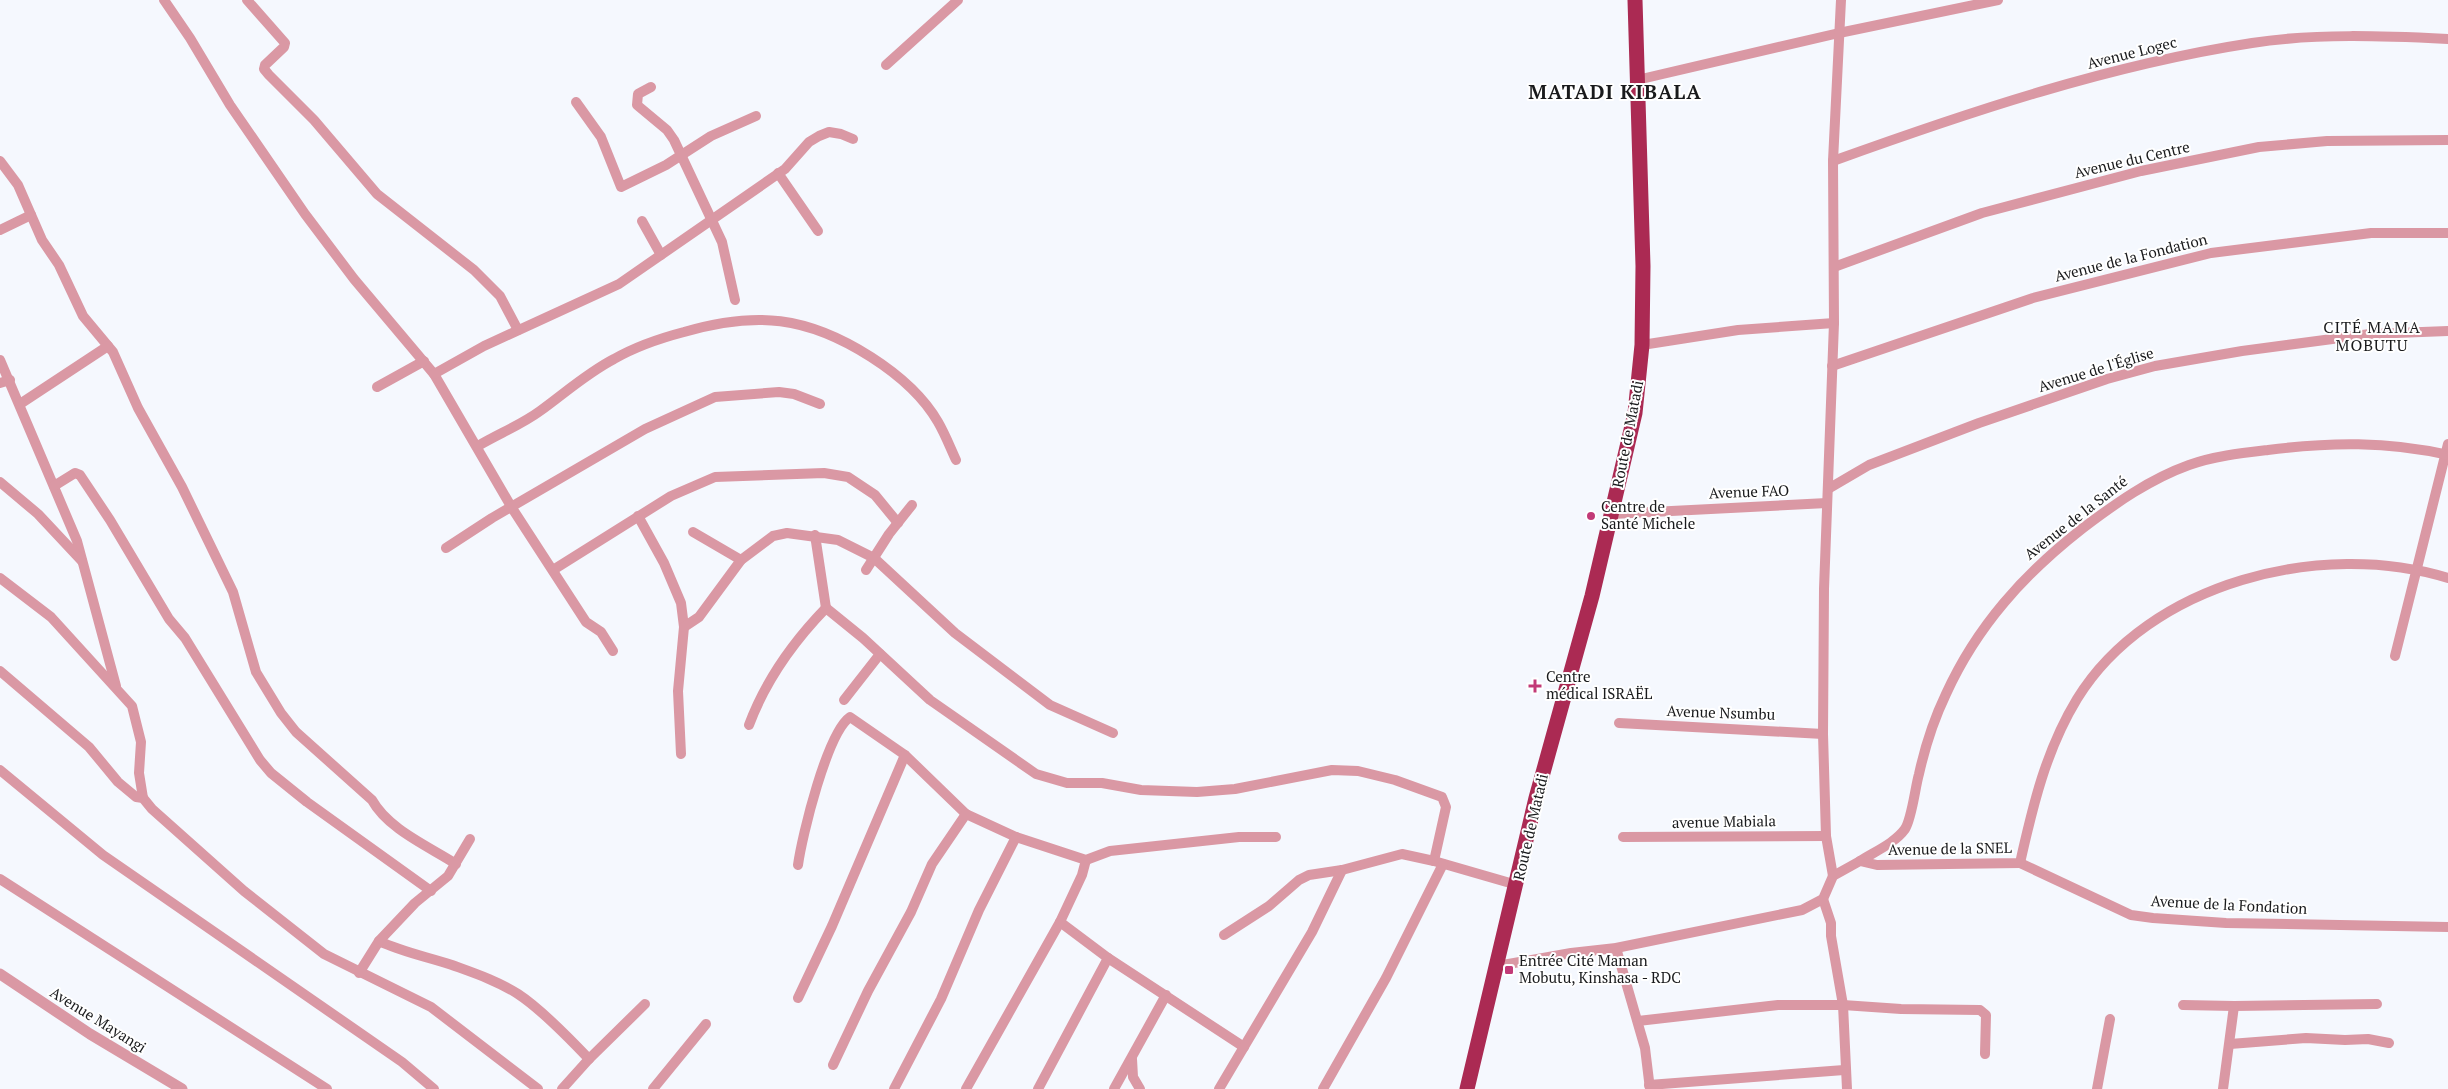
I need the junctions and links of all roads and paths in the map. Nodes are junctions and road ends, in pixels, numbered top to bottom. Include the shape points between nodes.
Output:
1 (164, 0) edge
2 (247, 0) edge
3 (958, 0) edge
4 (1635, 0) edge
5 (1841, 0) edge
6 (1998, 0) edge
7 (1839, 33) junction
8 (2448, 39) edge
9 (886, 65) dead end
10 (1637, 80) junction
11 (651, 88) dead end
12 (576, 102) dead end
13 (756, 116) dead end
14 (853, 140) dead end
15 (2448, 140) edge
16 (680, 155) junction
17 (1834, 160) junction
18 (0, 161) edge
19 (778, 173) junction
20 (32, 215) junction
21 (713, 220) junction
22 (642, 221) dead end
23 (0, 230) edge
24 (818, 231) dead end
25 (2448, 233) edge
26 (661, 255) junction
27 (1834, 267) junction
28 (735, 300) dead end
29 (1834, 323) junction
30 (518, 330) junction
31 (2448, 331) edge
32 (1642, 345) junction
33 (108, 346) junction
34 (0, 360) edge
35 (424, 361) junction
36 (1832, 366) junction
37 (434, 374) junction
38 (5, 381) edge
39 (377, 387) dead end
40 (20, 404) junction
41 (820, 404) dead end
42 (478, 446) junction
43 (2447, 452) edge
44 (956, 460) dead end
45 (0, 482) edge
46 (54, 486) junction
47 (1828, 489) junction
48 (1827, 503) junction
49 (912, 505) dead end
50 (512, 508) junction
51 (1612, 514) junction
52 (638, 516) junction
53 (898, 523) junction
54 (693, 532) dead end
55 (815, 535) junction
56 (446, 548) dead end
57 (874, 558) junction
58 (741, 560) junction
59 (85, 563) junction
60 (2417, 568) junction
61 (553, 570) junction
62 (866, 570) dead end
63 (0, 578) edge
64 (2448, 578) edge
65 (826, 608) junction
66 (684, 627) junction
67 (613, 651) dead end
68 (880, 654) junction
69 (2395, 656) dead end
70 (0, 671) edge
71 (116, 686) junction
72 (844, 700) dead end
73 (1619, 723) dead end
74 (749, 725) dead end
75 (1114, 733) dead end
76 (1823, 734) junction
77 (681, 754) dead end
78 (905, 755) junction
79 (0, 770) edge
80 (143, 798) junction
81 (966, 814) junction
82 (1826, 836) junction
83 (1016, 837) junction
84 (1276, 837) dead end
85 (1622, 837) dead end
86 (470, 839) dead end
87 (1086, 860) junction
88 (1860, 861) junction
89 (1439, 862) junction
90 (2020, 863) junction
91 (456, 864) junction
92 (798, 866) dead end
93 (1342, 870) junction
94 (1833, 876) junction
95 (0, 879) edge
96 (1517, 885) junction
97 (431, 891) junction
98 (1823, 899) junction
99 (1060, 922) junction
100 (2448, 927) edge
101 (1224, 935) dead end
102 (379, 941) junction
103 (1616, 948) junction
104 (1108, 958) junction
105 (1497, 966) junction
106 (359, 973) junction
107 (0, 974) edge
108 (1166, 995) junction
109 (798, 998) dead end
110 (645, 1004) dead end
111 (2377, 1004) dead end
112 (1842, 1005) junction
113 (2183, 1005) dead end
114 (2234, 1006) junction
115 (2110, 1019) dead end
116 (1638, 1021) junction
117 (706, 1024) dead end
118 (2390, 1043) dead end
119 (2230, 1044) junction
120 (1244, 1046) junction
121 (1985, 1054) dead end
122 (1133, 1056) junction
123 (588, 1059) junction
124 (833, 1065) dead end
125 (1844, 1070) junction
126 (1649, 1087) edge
127 (182, 1089) edge
128 (327, 1089) edge
129 (434, 1089) edge
130 (538, 1089) edge
131 (562, 1089) edge
132 (652, 1089) edge
133 (894, 1089) edge
134 (966, 1089) edge
135 (1038, 1089) edge
136 (1114, 1089) edge
137 (1140, 1089) edge
138 (1219, 1089) edge
139 (1322, 1089) edge
140 (1467, 1089) edge
141 (1847, 1089) edge
142 (2097, 1089) edge
143 (2223, 1089) edge

1 - 35 street via 299,206 354,279
2 - 30 street via 285,43 265,65 266,71 314,120 377,194 474,270 500,296
3 - 9 street
4 - 10 highway, Route de Matadi
5 - 7 street
6 - 7 street
7 - 10 street
7 - 17 street
8 - 17 street, Avenue Logec via 2328,37 2253,42 2149,62 1929,127
10 - 32 highway, Route de Matadi
11 - 16 street via 638,94 637,105 667,130
12 - 16 street via 601,137 621,187
13 - 16 street via 711,136
14 - 19 street via 830,132 819,136
15 - 27 street, Avenue du Centre via 2327,141 2259,147 2141,171 1982,213
16 - 21 street
17 - 27 street
18 - 20 street via 18,185
19 - 21 street
19 - 24 street
20 - 23 street
20 - 33 street via 83,316
21 - 26 street
21 - 28 street via 722,242
22 - 26 street
25 - 36 street, Avenue de la Fondation via 2372,234 2212,253 2033,298
26 - 30 street via 612,288
27 - 29 street
29 - 32 street via 1738,330
29 - 36 street
30 - 37 street
31 - 47 street, Avenue de l'Église via 2370,334 2155,366 1979,423 1869,466
32 - 51 highway, Route de Matadi via 1635,413
33 - 40 street
33 - 91 street via 182,486 233,592 256,672 281,713 296,732 372,800 390,823
34 - 38 street
35 - 37 street
35 - 39 street
36 - 47 street
37 - 42 street
38 - 40 street
40 - 46 street
41 - 50 street via 805,397 779,392 715,397 645,429
42 - 44 street via 539,412 579,380 615,358 702,326 729,320 758,319 788,322 825,332 846,341 885,366 932,413
42 - 50 street
43 - 60 street
43 - 88 street, Avenue de la Santé via 2354,443 2240,453 2191,464 2167,474 2142,486 2107,510 2026,577 1987,622 1964,658 1934,722 1906,827 1885,846
45 - 59 street via 38,514
46 - 59 street
46 - 97 street via 75,473 80,475 168,619 185,638 247,742 271,773
47 - 48 street
48 - 51 street, Avenue FAO
48 - 76 street
49 - 53 street
50 - 56 street
50 - 61 street
51 - 96 highway, Route de Matadi via 1536,798
52 - 53 street via 671,496 715,477 824,473 848,478 863,486
52 - 61 street
52 - 66 street via 668,571 681,603
53 - 57 street
54 - 58 street
55 - 57 street via 838,540
55 - 58 street via 787,533 773,536
55 - 65 street
57 - 62 street
57 - 75 street via 992,663 1050,705
58 - 66 street via 699,617
59 - 71 street
60 - 64 street, Avenue de la SNEL
60 - 69 street
60 - 90 street, Avenue de la SNEL via 2368,563 2307,566 2253,577 2198,596 2138,634 2097,673 2058,732 2043,770
61 - 67 street via 586,622 601,632
63 - 71 street via 51,617
65 - 68 street
65 - 74 street via 798,640 765,688
66 - 77 street via 678,691
68 - 72 street
68 - 89 street via 930,700 1015,760 1036,774 1067,783 1197,792 1235,789 1341,770 1395,780 1442,797 1446,807
70 - 80 street via 89,747 118,782 136,797
71 - 80 street via 136,715 141,742 139,773
73 - 76 street, Avenue Nsumbu
76 - 82 street
78 - 81 street
78 - 92 street via 852,717 848,718 833,742 808,819
78 - 109 street
79 - 129 street via 103,855 402,1062
80 - 106 street via 152,810 289,928 324,954
81 - 83 street
81 - 124 street via 932,864
82 - 85 street, avenue Mabiala
82 - 94 street
83 - 87 street
83 - 133 street
84 - 87 street via 1239,837 1110,850
86 - 91 street
87 - 99 street
88 - 90 street, Avenue de la SNEL via 1886,865
88 - 94 street
89 - 93 street via 1402,854
89 - 96 street
89 - 139 street via 1386,978
90 - 100 street, Avenue de la Fondation via 2132,915 2226,924
91 - 97 street
93 - 101 street via 1309,874 1286,894
93 - 120 street via 1312,932
94 - 98 street
95 - 128 street
96 - 105 highway, Route de Matadi
97 - 102 street
98 - 103 street via 1802,910
98 - 112 street via 1831,923
99 - 104 street
99 - 134 street
102 - 106 street
102 - 123 street via 482,976 519,995 570,1038
103 - 105 street
103 - 116 street
104 - 108 street
104 - 135 street
105 - 140 highway, Route de Matadi
106 - 130 street via 431,1007
107 - 127 street, Avenue Mayangi via 90,1034
108 - 120 street
108 - 122 street
110 - 123 street
111 - 114 street
112 - 116 street via 1778,1005
112 - 121 street via 1984,1012
112 - 125 street
113 - 114 street
114 - 119 street
115 - 142 street
116 - 126 street
117 - 132 street
118 - 119 street via 2368,1039 2306,1038
119 - 143 street
120 - 138 street
122 - 136 street
122 - 137 street via 1133,1077
123 - 131 street
125 - 126 street
125 - 141 street

